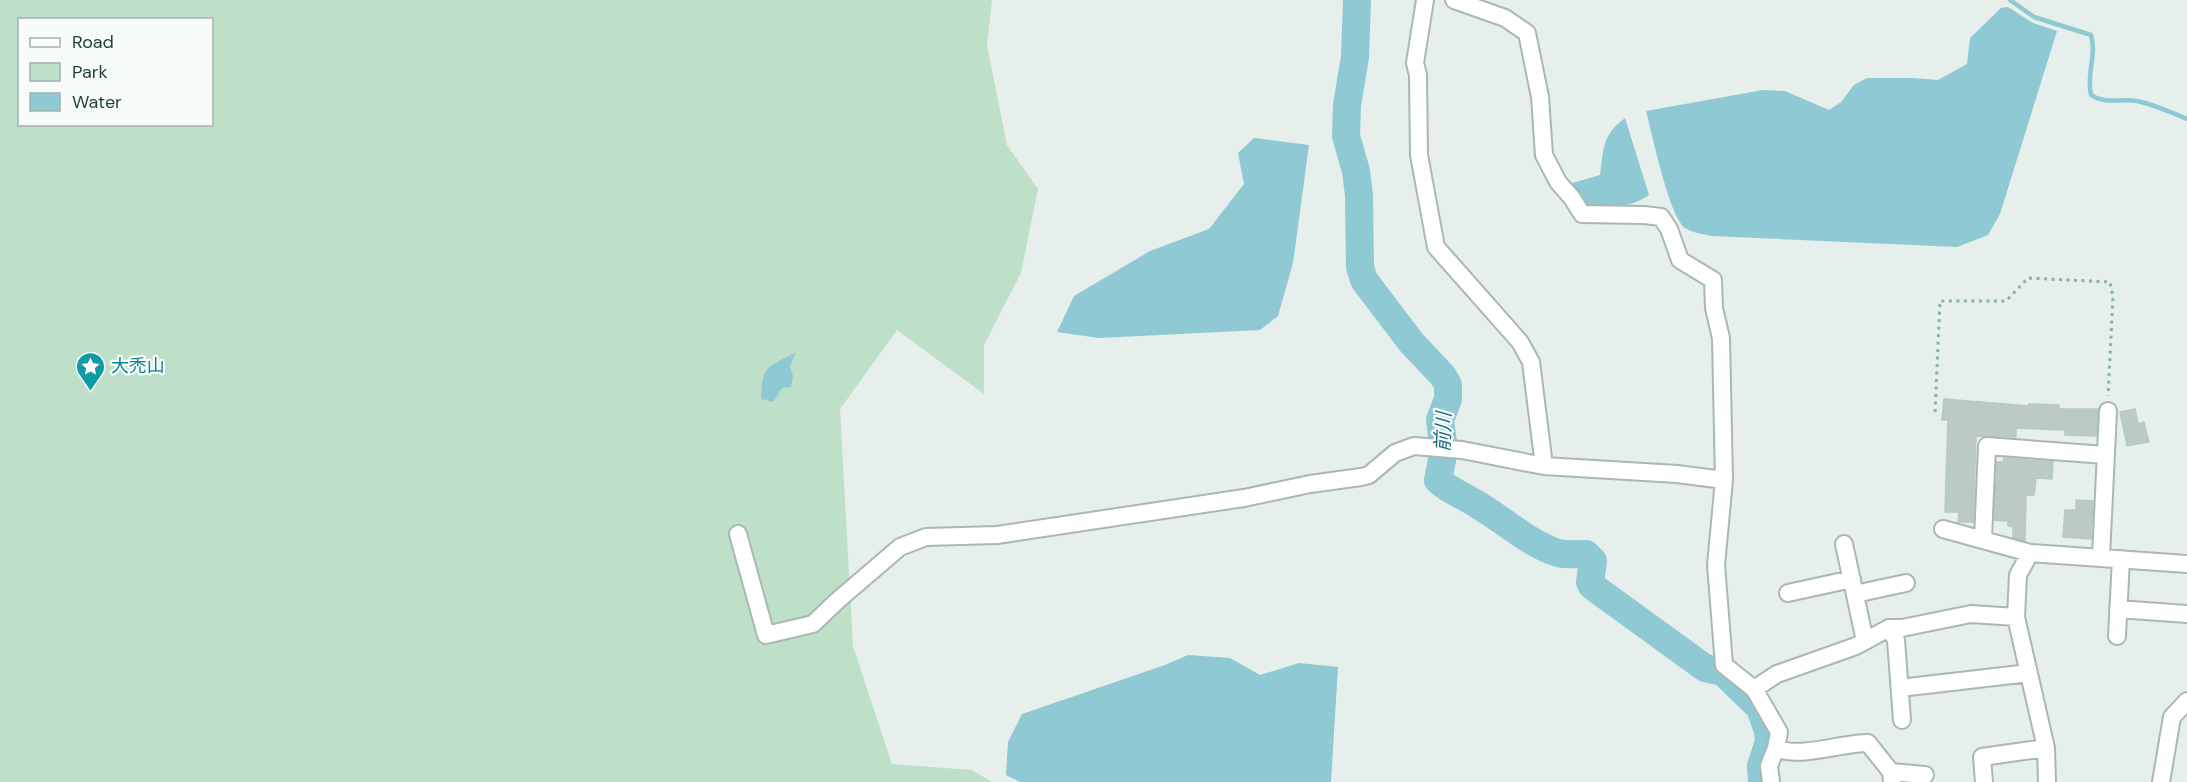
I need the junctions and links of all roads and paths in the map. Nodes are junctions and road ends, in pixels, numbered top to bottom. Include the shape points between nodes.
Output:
1 (1425, 0) edge
2 (1454, 0) edge
3 (2108, 411) joint
4 (1935, 412) dead end
5 (2105, 455) junction
6 (1544, 466) junction
7 (1724, 480) junction
8 (1944, 529) dead end
9 (738, 534) dead end
10 (1983, 539) junction
11 (1844, 544) dead end
12 (2030, 553) junction
13 (2101, 557) junction
14 (2121, 560) junction
15 (2187, 564) edge
16 (1906, 583) dead end
17 (1853, 587) junction
18 (1788, 593) dead end
19 (2118, 609) junction
20 (2187, 614) edge
21 (2016, 617) junction
22 (1889, 628) junction
23 (2117, 636) dead end
24 (1865, 641) junction
25 (2029, 673) junction
26 (1900, 688) junction
27 (1754, 689) junction
28 (2187, 701) edge
29 (1902, 720) dead end
30 (1776, 748) junction
31 (2046, 748) junction
32 (1925, 775) dead end
33 (1892, 777) edge
34 (1771, 782) edge
35 (1984, 782) edge
36 (2047, 782) edge
37 (2161, 782) edge

1 - 6 street via 1415,63 1419,155 1436,247 1520,342 1531,362
2 - 7 street via 1505,18 1527,33 1540,97 1544,155 1582,214 1661,217 1680,260 1713,280 1721,338
3 - 4 path via 2113,297 2110,282 2028,278 2006,302 1940,301
3 - 5 street
5 - 10 street via 1987,446
5 - 13 street
6 - 7 street
6 - 9 street via 1462,450 1414,446 1395,453 1369,475 1360,477 997,535 926,537 900,547 813,624 766,634
7 - 27 street via 1716,565 1724,665
8 - 10 street
10 - 12 street
11 - 17 street
12 - 13 street
12 - 21 street via 2018,575
13 - 14 street
14 - 15 street
14 - 19 street
16 - 17 street
17 - 18 street
17 - 24 street
19 - 20 street
19 - 23 street
21 - 22 street via 1971,614
21 - 25 street
22 - 24 street
22 - 26 street via 1896,640
24 - 27 street via 1777,674
25 - 26 street
25 - 31 street
26 - 29 street
27 - 30 street via 1779,732
28 - 37 street via 2172,717
30 - 33 street via 1787,753 1868,743
30 - 34 street via 1769,766
31 - 35 street via 1982,758
31 - 36 street
32 - 33 street

